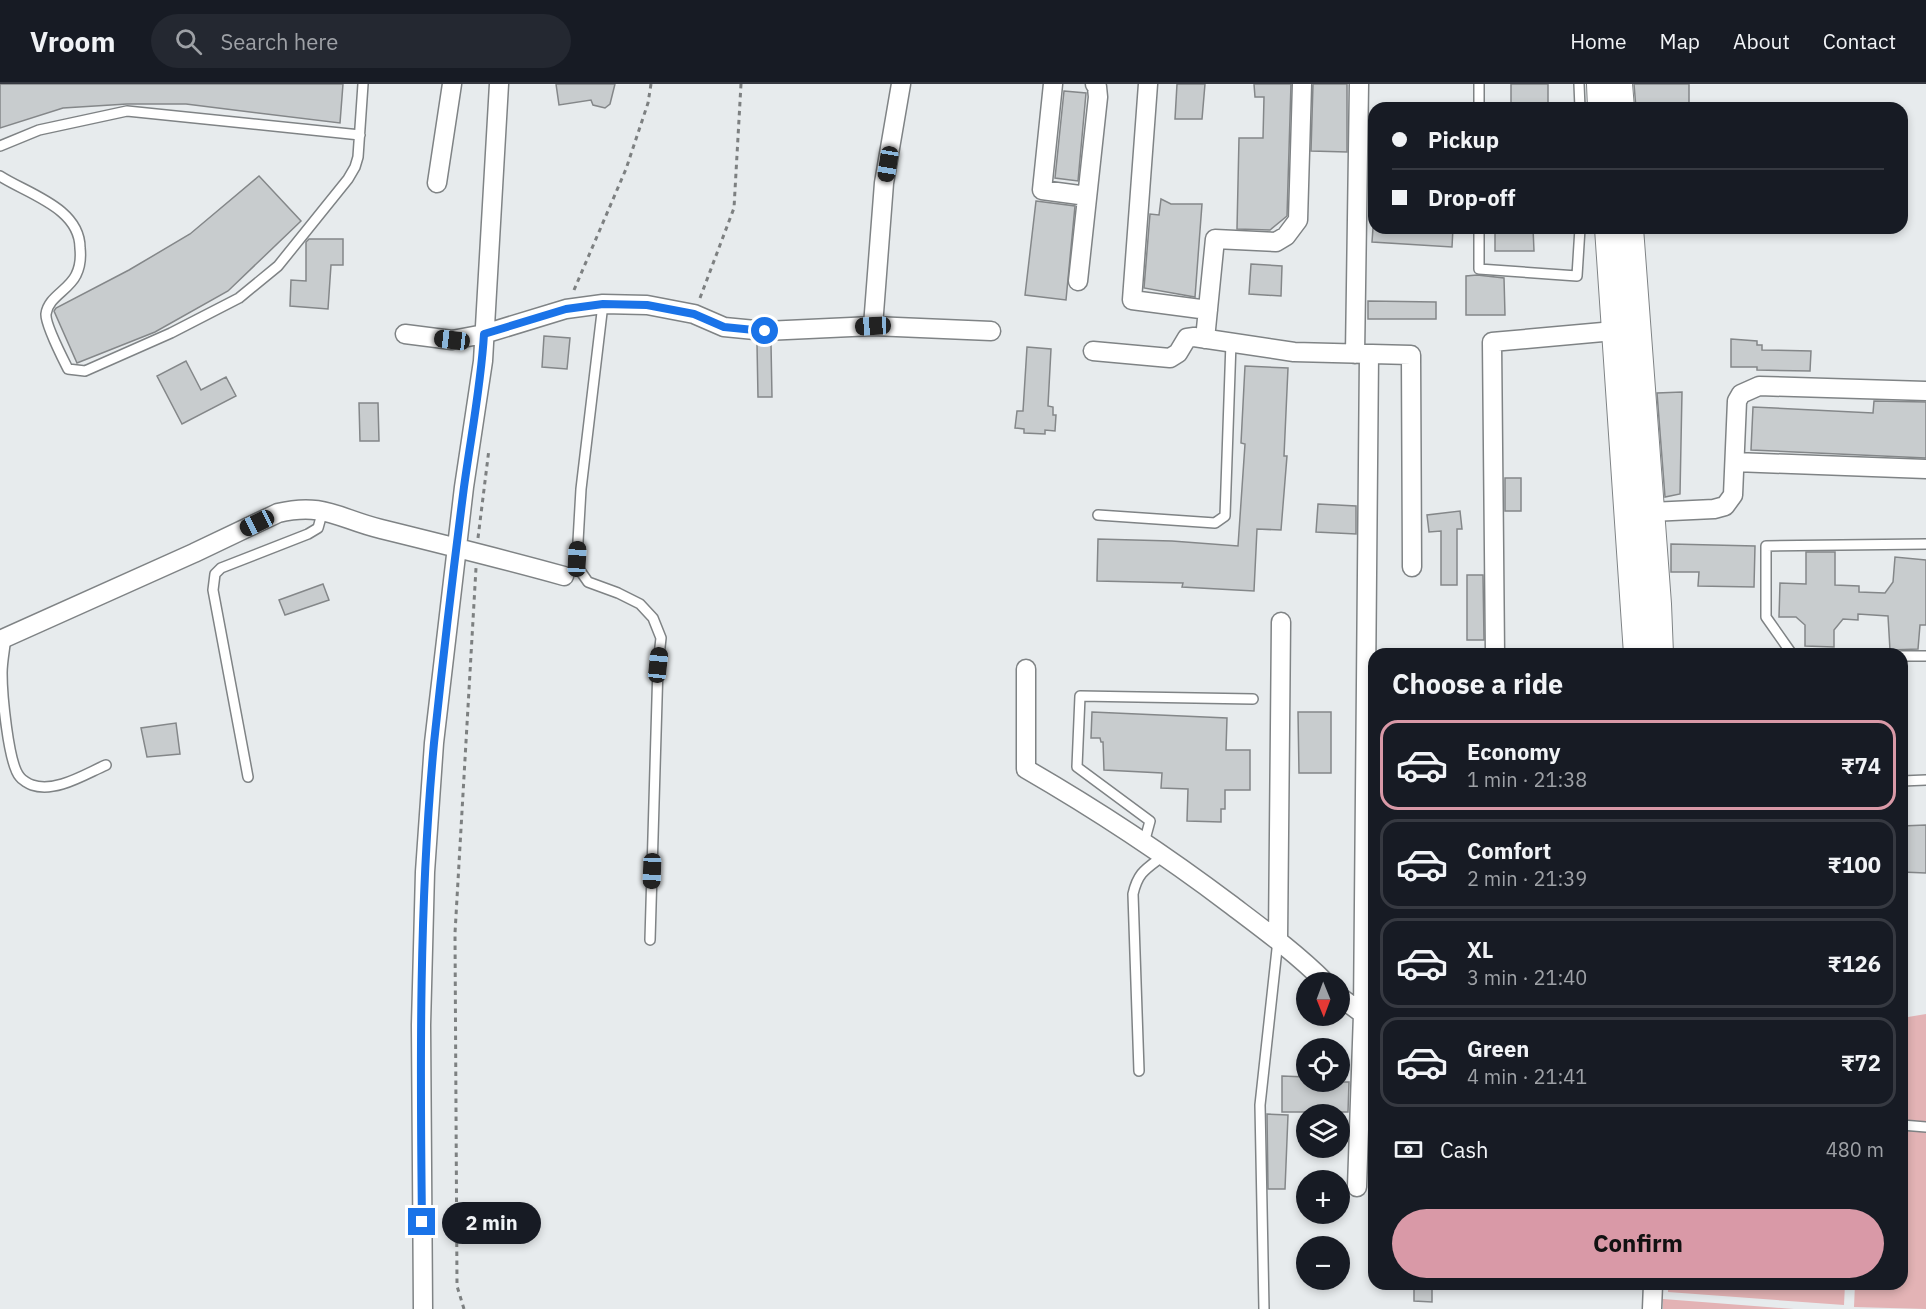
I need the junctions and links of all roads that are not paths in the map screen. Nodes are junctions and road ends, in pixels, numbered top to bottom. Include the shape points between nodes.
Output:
1 (363, 84) edge
2 (452, 84) edge
3 (499, 84) edge
4 (901, 84) edge
5 (1053, 84) edge
6 (1095, 84) edge
7 (1148, 84) edge
8 (1302, 84) edge
9 (1359, 84) edge
10 (1479, 84) edge
11 (1580, 84) edge
12 (1600, 84) edge
13 (1619, 84) edge
14 (1479, 102) edge
15 (1580, 102) edge
16 (1601, 102) edge
17 (1620, 102) edge
18 (360, 135) junction
19 (0, 146) edge
20 (0, 176) edge
21 (437, 183) dead end
22 (1087, 196) junction
23 (1479, 234) edge
24 (1580, 234) edge
25 (1609, 234) edge
26 (1630, 234) edge
27 (1078, 282) dead end
28 (603, 304) junction
29 (1208, 310) junction
30 (873, 326) junction
31 (1626, 330) junction
32 (991, 331) dead end
33 (405, 334) dead end
34 (484, 334) junction
35 (1205, 339) junction
36 (1231, 342) junction
37 (1093, 351) dead end
38 (1362, 354) junction
39 (1926, 391) edge
40 (1735, 462) junction
41 (1926, 469) edge
42 (323, 510) junction
43 (1652, 512) junction
44 (1098, 515) dead end
45 (1926, 544) edge
46 (457, 547) junction
47 (1412, 567) dead end
48 (564, 576) dead end
49 (1281, 622) dead end
50 (3, 638) edge
51 (1495, 648) edge
52 (1637, 648) edge
53 (1660, 648) edge
54 (1788, 648) edge
55 (1908, 656) edge
56 (1926, 656) edge
57 (1026, 669) dead end
58 (1253, 699) dead end
59 (106, 765) dead end
60 (248, 777) dead end
61 (1926, 780) edge
62 (1908, 781) edge
63 (1144, 843) junction
64 (1163, 856) junction
65 (650, 940) dead end
66 (1278, 940) junction
67 (1315, 972) edge
68 (1350, 1004) edge
69 (1368, 1016) edge
70 (1138, 1071) dead end
71 (1908, 1126) edge
72 (1926, 1127) edge
73 (1357, 1187) dead end
74 (1653, 1290) edge
75 (423, 1309) edge
76 (1264, 1309) edge
77 (1652, 1309) edge

1 - 18 lane
2 - 21 street
3 - 34 street
4 - 30 street via 884,183
5 - 22 street via 1042,190
6 - 22 street via 1098,96
7 - 29 street via 1132,300
8 - 29 street via 1298,219 1286,236 1276,242 1215,239
9 - 38 street
10 - 14 lane
11 - 15 lane
12 - 16 street
13 - 17 street
18 - 19 lane via 127,111 39,130
18 - 20 lane via 358,157 348,179 278,266 239,298 85,371 68,369 46,317 48,306 76,276 80,238 69,218 48,201
22 - 27 street
23 - 24 lane via 1479,269 1577,276
25 - 31 street
26 - 31 street
28 - 30 street via 647,305 694,314 724,327 765,331
28 - 34 street via 566,309
28 - 65 lane via 581,489 577,559 588,582 640,604 653,618 661,638
29 - 35 street
30 - 32 street
31 - 43 street
31 - 51 street via 1492,342
31 - 52 street via 1629,513
33 - 34 street via 452,340
34 - 46 street
35 - 36 street
35 - 37 street via 1187,338 1170,358
36 - 38 street via 1294,352
36 - 44 lane via 1225,516 1215,523
38 - 47 street via 1411,355
38 - 69 street
39 - 40 street via 1759,386 1741,394 1737,401
40 - 41 street
40 - 43 street via 1733,495 1725,506
42 - 46 street via 376,528
42 - 50 street via 278,513
42 - 60 lane via 318,528 308,534 220,568 215,574 213,590
43 - 53 street
45 - 54 lane via 1766,546 1766,617
46 - 48 street
46 - 75 street via 434,743 425,872
49 - 66 street
50 - 59 lane via 3,696 12,756 20,777 46,787
55 - 56 lane
57 - 63 street via 1026,768
58 - 63 lane via 1080,696 1077,767 1150,821
61 - 62 lane
63 - 64 street
64 - 66 street
64 - 70 lane via 1141,872 1133,894
66 - 67 street
66 - 76 lane via 1260,1105
68 - 69 street
69 - 73 street
71 - 72 lane
74 - 77 street

